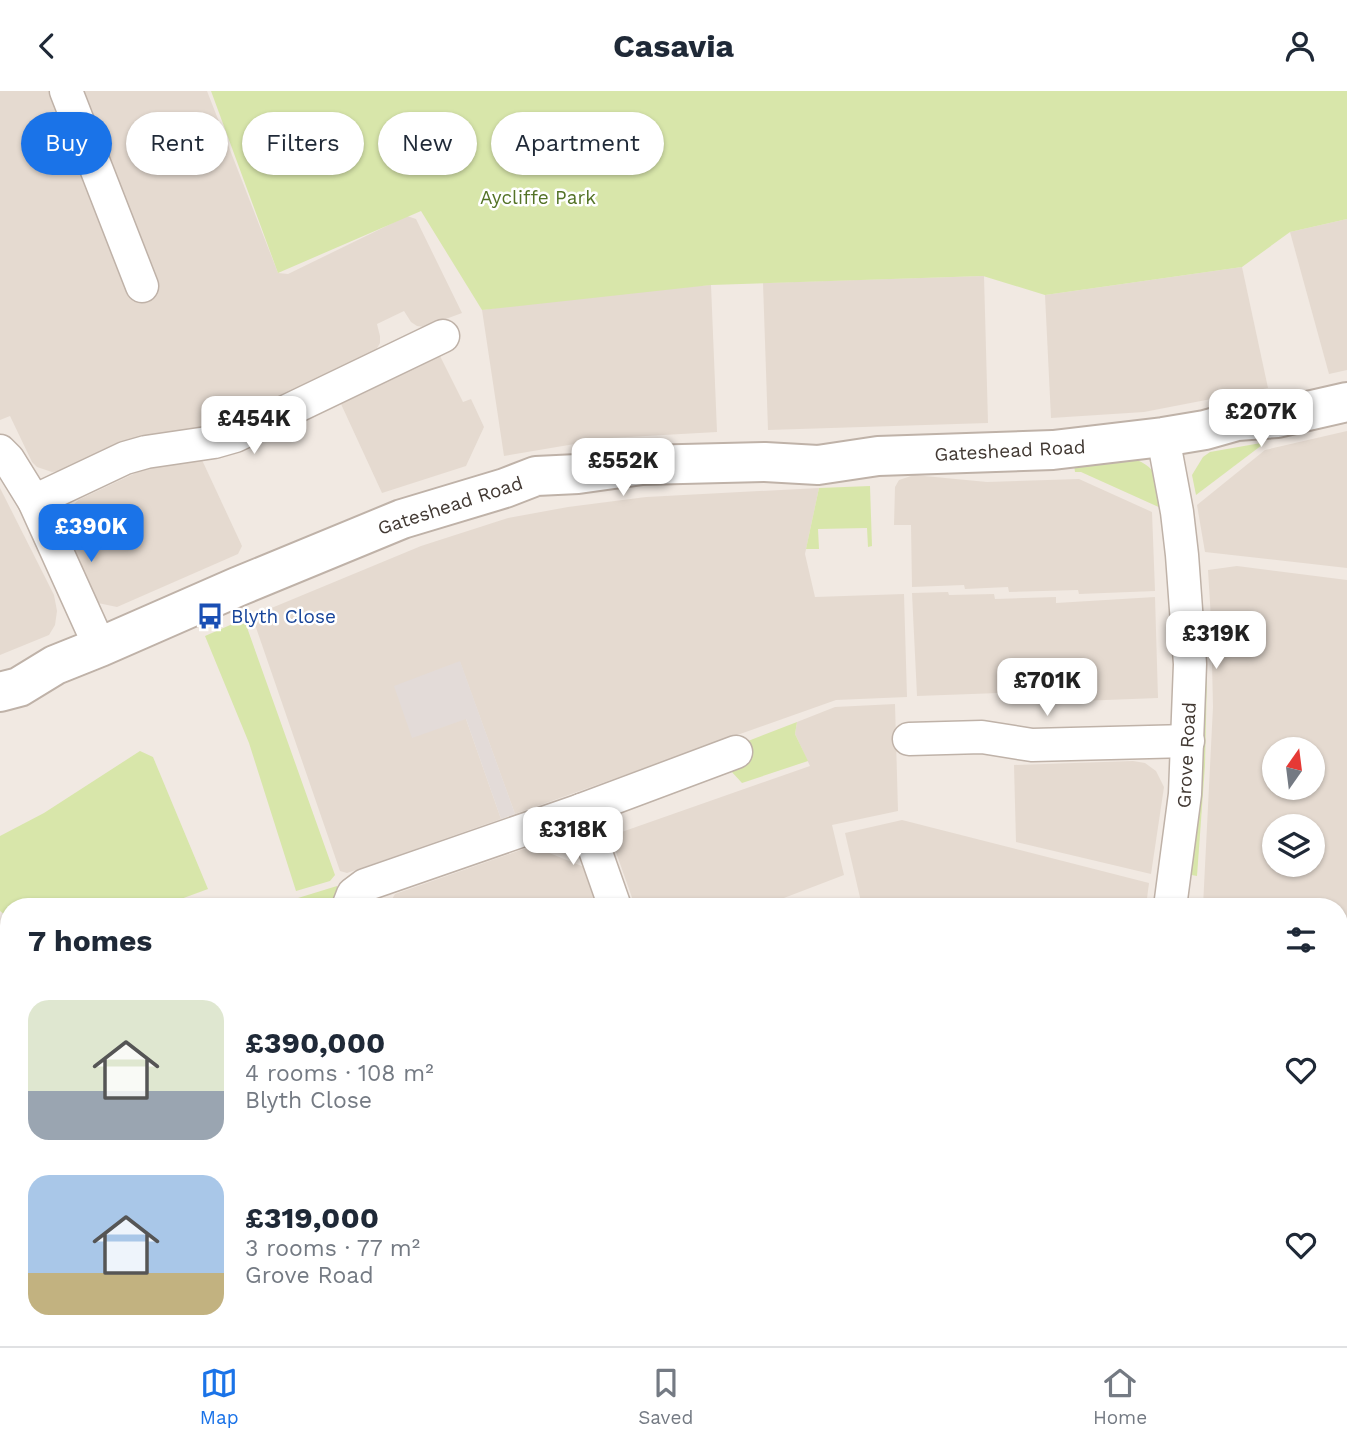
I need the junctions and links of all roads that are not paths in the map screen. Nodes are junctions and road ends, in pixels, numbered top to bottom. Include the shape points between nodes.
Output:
1 (66, 91) edge
2 (142, 286) dead end
3 (443, 336) dead end
4 (1347, 402) edge
5 (1163, 437) junction
6 (0, 451) edge
7 (34, 501) junction
8 (100, 647) junction
9 (0, 692) edge
10 (909, 739) dead end
11 (1188, 741) junction
12 (736, 752) dead end
13 (581, 810) junction
14 (352, 898) edge
15 (612, 898) edge
16 (1171, 898) edge

1 - 2 street
3 - 7 street via 235,436 146,452
4 - 5 street, Gateshead Road
5 - 8 street, Gateshead Road via 1053,450 878,456 818,465 642,465 536,476 402,519
5 - 11 street, Grove Road via 1186,593
6 - 7 street
7 - 8 street
8 - 9 street, Gateshead Road
10 - 11 street via 982,737 1032,745
11 - 16 street, Grove Road
12 - 13 street
13 - 14 street via 365,885
13 - 15 street

